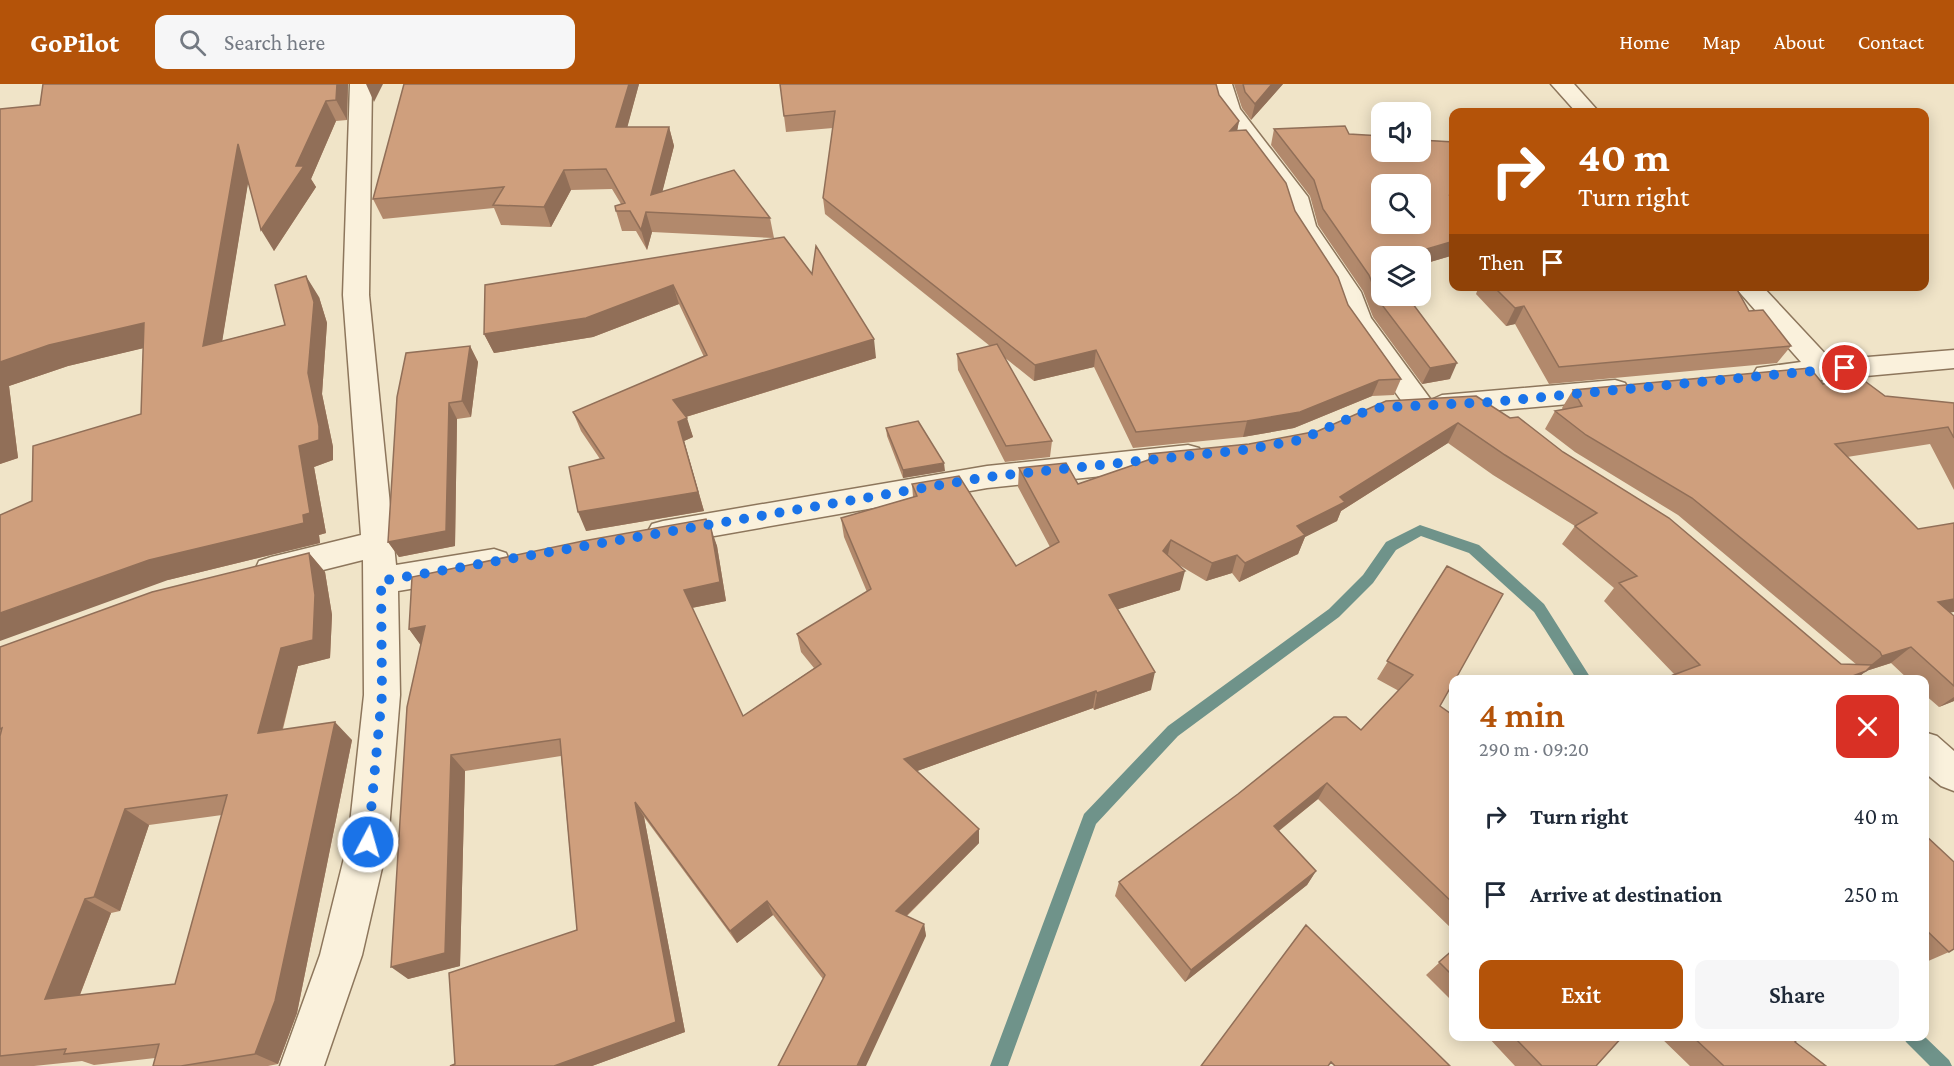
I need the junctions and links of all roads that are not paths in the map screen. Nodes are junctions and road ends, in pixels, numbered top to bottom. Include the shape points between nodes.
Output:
1 (361, 84) edge
2 (1221, 84) edge
3 (1562, 84) edge
4 (1584, 108) edge
5 (1752, 291) edge
6 (1954, 359) edge
7 (1824, 369) junction
8 (1741, 378) edge
9 (1646, 387) edge
10 (1492, 402) junction
11 (1420, 406) junction
12 (1384, 408) edge
13 (1519, 427) edge
14 (1220, 453) edge
15 (637, 537) edge
16 (377, 544) junction
17 (520, 557) edge
18 (237, 579) edge
19 (381, 581) junction
20 (1929, 752) edge
21 (1954, 774) edge
22 (302, 1066) edge

1 - 16 street via 356,295
2 - 11 street via 1229,110 1296,197 1304,226 1348,291 1358,320
3 - 4 street
5 - 7 street
6 - 7 street
7 - 8 street
9 - 10 street
10 - 11 street
10 - 13 street
11 - 12 street
14 - 15 street via 987,477
16 - 18 street
16 - 19 street
17 - 19 street
19 - 22 street via 382,695 368,842 341,955
20 - 21 street

